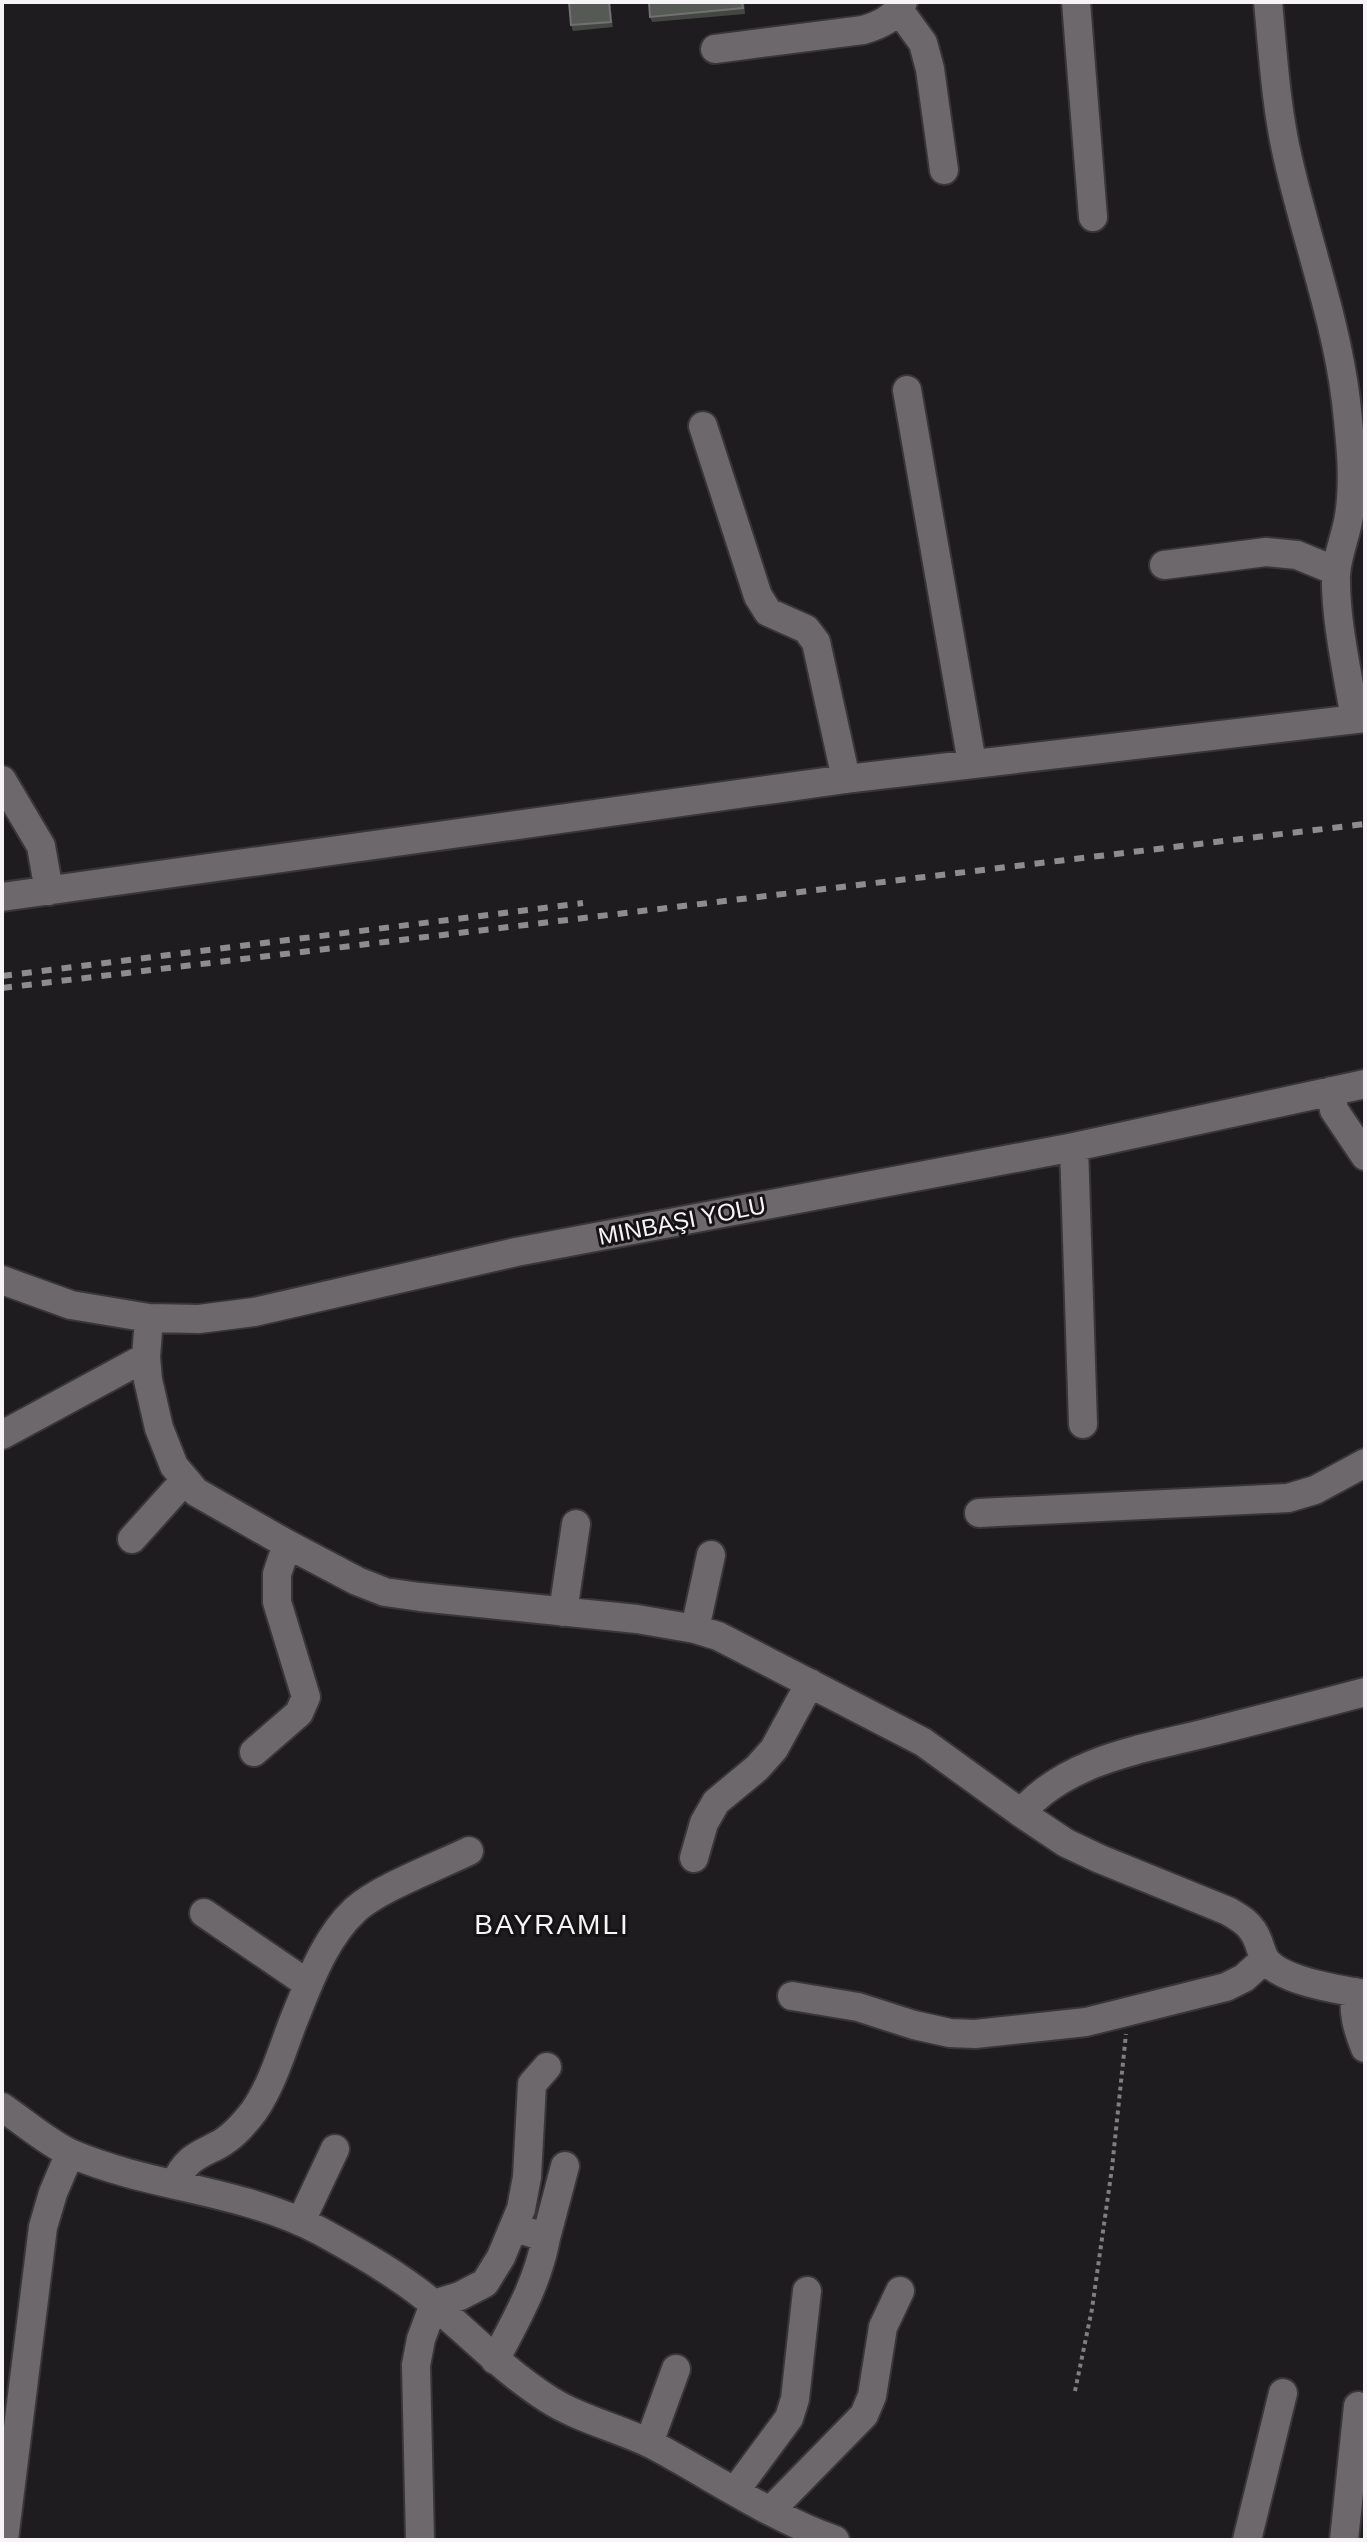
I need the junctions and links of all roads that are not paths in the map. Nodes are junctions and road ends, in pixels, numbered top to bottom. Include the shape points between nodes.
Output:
1 (1076, 2) edge
2 (1268, 2) edge
3 (901, 6) edge
4 (715, 49) dead end
5 (944, 170) dead end
6 (1093, 217) dead end
7 (907, 390) dead end
8 (703, 426) dead end
9 (1164, 565) dead end
10 (1336, 571) junction
11 (1360, 719) edge
12 (972, 763) junction
13 (846, 779) junction
14 (2, 780) edge
15 (49, 891) junction
16 (2, 897) edge
17 (1365, 1084) edge
18 (1331, 1091) junction
19 (1074, 1147) junction
20 (1365, 1156) edge
21 (2, 1280) edge
22 (149, 1318) junction
23 (146, 1357) junction
24 (1083, 1424) dead end
25 (2, 1435) edge
26 (1365, 1463) edge
27 (185, 1480) junction
28 (979, 1513) dead end
29 (576, 1524) dead end
30 (132, 1539) dead end
31 (287, 1544) junction
32 (711, 1555) dead end
33 (563, 1612) junction
34 (695, 1629) junction
35 (810, 1683) junction
36 (1365, 1692) edge
37 (254, 1752) dead end
38 (1021, 1813) junction
39 (469, 1851) dead end
40 (694, 1858) dead end
41 (204, 1913) dead end
42 (1265, 1959) junction
43 (308, 1984) junction
44 (1360, 1993) edge
45 (792, 1996) dead end
46 (1365, 2048) edge
47 (547, 2067) dead end
48 (2, 2107) edge
49 (335, 2149) dead end
50 (70, 2153) junction
51 (565, 2166) dead end
52 (174, 2184) junction
53 (301, 2221) junction
54 (514, 2227) junction
55 (546, 2238) junction
56 (807, 2291) dead end
57 (900, 2291) dead end
58 (434, 2304) junction
59 (495, 2360) junction
60 (676, 2369) dead end
61 (1283, 2393) dead end
62 (1358, 2406) dead end
63 (649, 2443) junction
64 (735, 2491) junction
65 (6, 2492) edge
66 (770, 2511) junction
67 (4, 2540) edge
68 (420, 2540) edge
69 (835, 2540) edge
70 (1247, 2540) edge
71 (1344, 2540) edge

1 - 6 street
2 - 10 street via 1280,120 1345,396 1351,499
3 - 4 street via 879,26 863,30
3 - 5 street via 923,43 930,69
7 - 12 street
8 - 13 street via 758,596 768,612 806,629 816,642
9 - 10 street via 1266,552 1297,555
10 - 11 street
11 - 12 street
12 - 13 street
13 - 15 street
14 - 15 street via 41,846
15 - 16 street
17 - 18 street
18 - 19 street
18 - 20 street via 1334,1110
19 - 22 street via 516,1252 254,1312
19 - 24 street
21 - 22 street via 71,1305
22 - 23 street
23 - 25 street
23 - 27 street via 159,1428
26 - 28 street via 1288,1498
27 - 30 street
27 - 31 street via 211,1502
29 - 33 street
31 - 33 street via 385,1592
31 - 37 street via 277,1574 277,1602 306,1697 299,1713
32 - 34 street
33 - 34 street
34 - 35 street
35 - 38 street via 923,1742
35 - 40 street via 774,1749 716,1802
36 - 38 street via 1100,1760 1050,1785
38 - 42 street via 1066,1843 1246,1921
39 - 43 street via 357,1909
41 - 43 street
42 - 44 street via 1285,1974
42 - 45 street via 1226,1987 1086,2022 962,2034
43 - 52 street via 254,2111 235,2133 196,2155
44 - 46 street via 1353,2011
47 - 54 street via 532,2084 527,2177
48 - 50 street
49 - 53 street
50 - 52 street
50 - 65 street via 43,2227
51 - 55 street
52 - 53 street
53 - 58 street
54 - 55 street
54 - 58 street via 485,2283
55 - 59 street via 541,2266
56 - 64 street via 789,2418
57 - 66 street via 883,2327 864,2415
58 - 59 street
58 - 68 street via 416,2365
59 - 63 street via 547,2399
60 - 63 street
61 - 70 street
62 - 71 street
63 - 64 street
64 - 66 street
65 - 67 street
66 - 69 street

